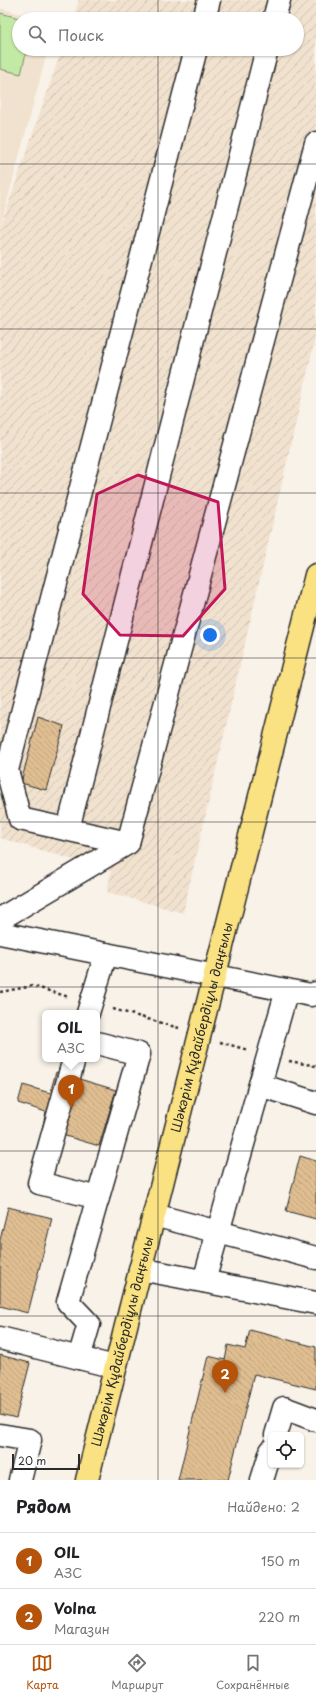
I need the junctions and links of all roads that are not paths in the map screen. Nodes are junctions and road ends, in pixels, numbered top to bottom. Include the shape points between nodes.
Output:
1 (208, 0) edge
2 (279, 0) edge
3 (205, 12) edge
4 (276, 12) edge
5 (194, 56) edge
6 (264, 56) edge
7 (316, 143) edge
8 (316, 575) edge
9 (68, 829) junction
10 (128, 843) junction
11 (0, 919) edge
12 (0, 932) edge
13 (106, 954) junction
14 (215, 975) junction
15 (287, 990) junction
16 (316, 993) edge
17 (89, 1008) edge
18 (100, 1044) edge
19 (73, 1062) edge
20 (260, 1085) junction
21 (316, 1103) edge
22 (98, 1198) junction
23 (154, 1215) junction
24 (217, 1232) junction
25 (316, 1258) edge
26 (140, 1269) junction
27 (204, 1282) junction
28 (316, 1303) edge
29 (0, 1338) edge
30 (79, 1358) junction
31 (115, 1367) junction
32 (316, 1420) edge
33 (277, 1432) edge
34 (0, 1435) edge
35 (268, 1461) edge
36 (20, 1480) edge
37 (86, 1480) edge
38 (262, 1480) edge

1 - 3 street
2 - 4 street
5 - 9 street via 8,770 20,819
6 - 9 street
7 - 10 street
8 - 14 main road, Шәкәрім Құдайбердіұлы даңғылы
9 - 10 street
10 - 11 street
12 - 13 street
13 - 14 street
13 - 17 street
14 - 15 street
14 - 23 main road, Шәкәрім Құдайбердіұлы даңғылы
15 - 16 street via 311,995
15 - 20 street
18 - 22 street via 139,1054
19 - 22 street via 39,1183
20 - 21 street
20 - 24 street
22 - 30 street via 68,1302 89,1324
23 - 24 street
23 - 26 main road, Шәкәрім Құдайбердіұлы даңғылы
24 - 25 street
24 - 27 street
26 - 27 street
26 - 31 main road, Шәкәрім Құдайбердіұлы даңғылы
27 - 28 street
29 - 30 street
30 - 31 street
31 - 37 main road, Шәкәрім Құдайбердіұлы даңғылы
32 - 33 street via 284,1408
34 - 36 street via 30,1440
35 - 38 street

